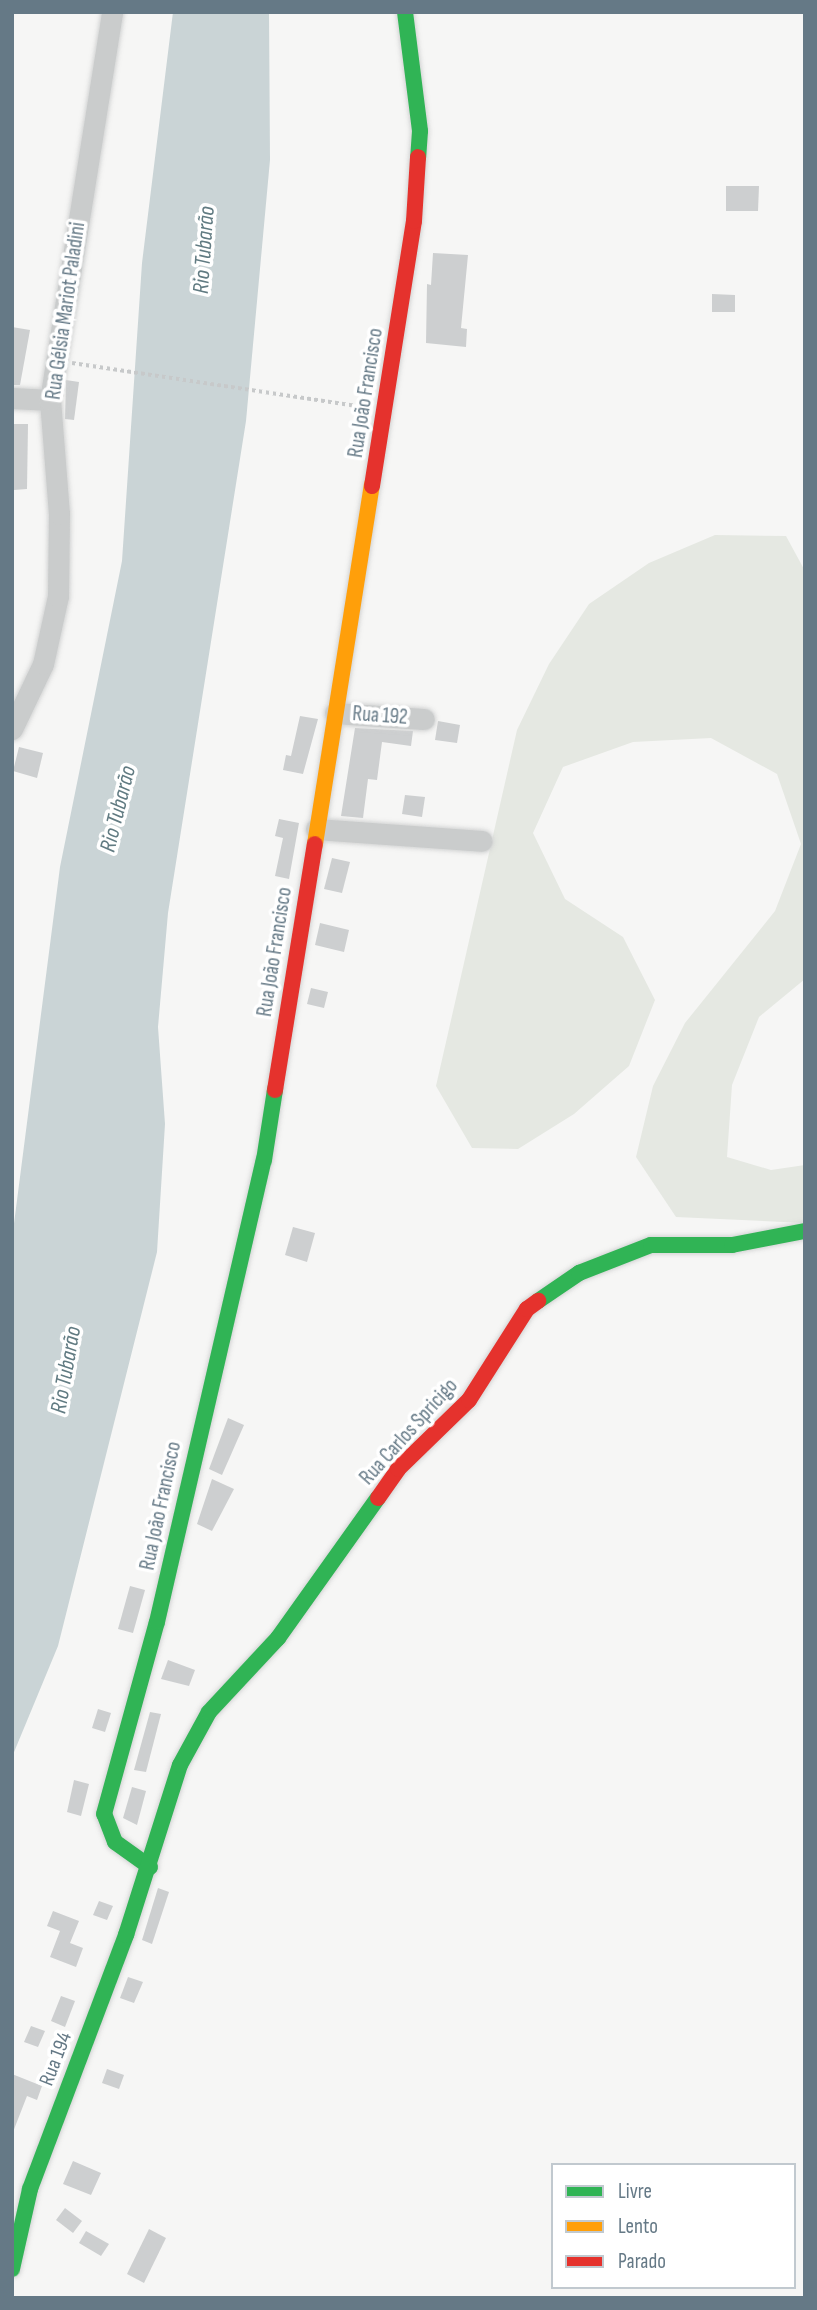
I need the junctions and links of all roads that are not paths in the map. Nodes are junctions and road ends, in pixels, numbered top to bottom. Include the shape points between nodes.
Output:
1 (112, 12) edge
2 (405, 12) edge
3 (12, 398) edge
4 (50, 400) junction
5 (20, 696) edge
6 (335, 713) junction
7 (424, 719) dead end
8 (12, 729) edge
9 (316, 829) junction
10 (482, 841) dead end
11 (805, 1231) edge
12 (150, 1867) junction
13 (12, 2269) edge

1 - 4 street, Rua Gélsia Mariot Paladini
2 - 6 street, Rua João Francisco via 419,106 417,191
3 - 4 street
4 - 5 street, Rua Gélsia Mariot Paladini via 59,514 58,596 43,664
5 - 8 street, Rua Gélsia Mariot Paladini
6 - 7 street, Rua 192
6 - 9 street, Rua João Francisco
9 - 10 street
9 - 12 street, Rua João Francisco via 255,1203 157,1622 104,1814 115,1842
11 - 12 street, Rua Carlos Spricigo via 732,1245 651,1245 579,1273 527,1309 469,1400 398,1469 278,1638 191,1738
12 - 13 street, Rua 194 via 30,2189

